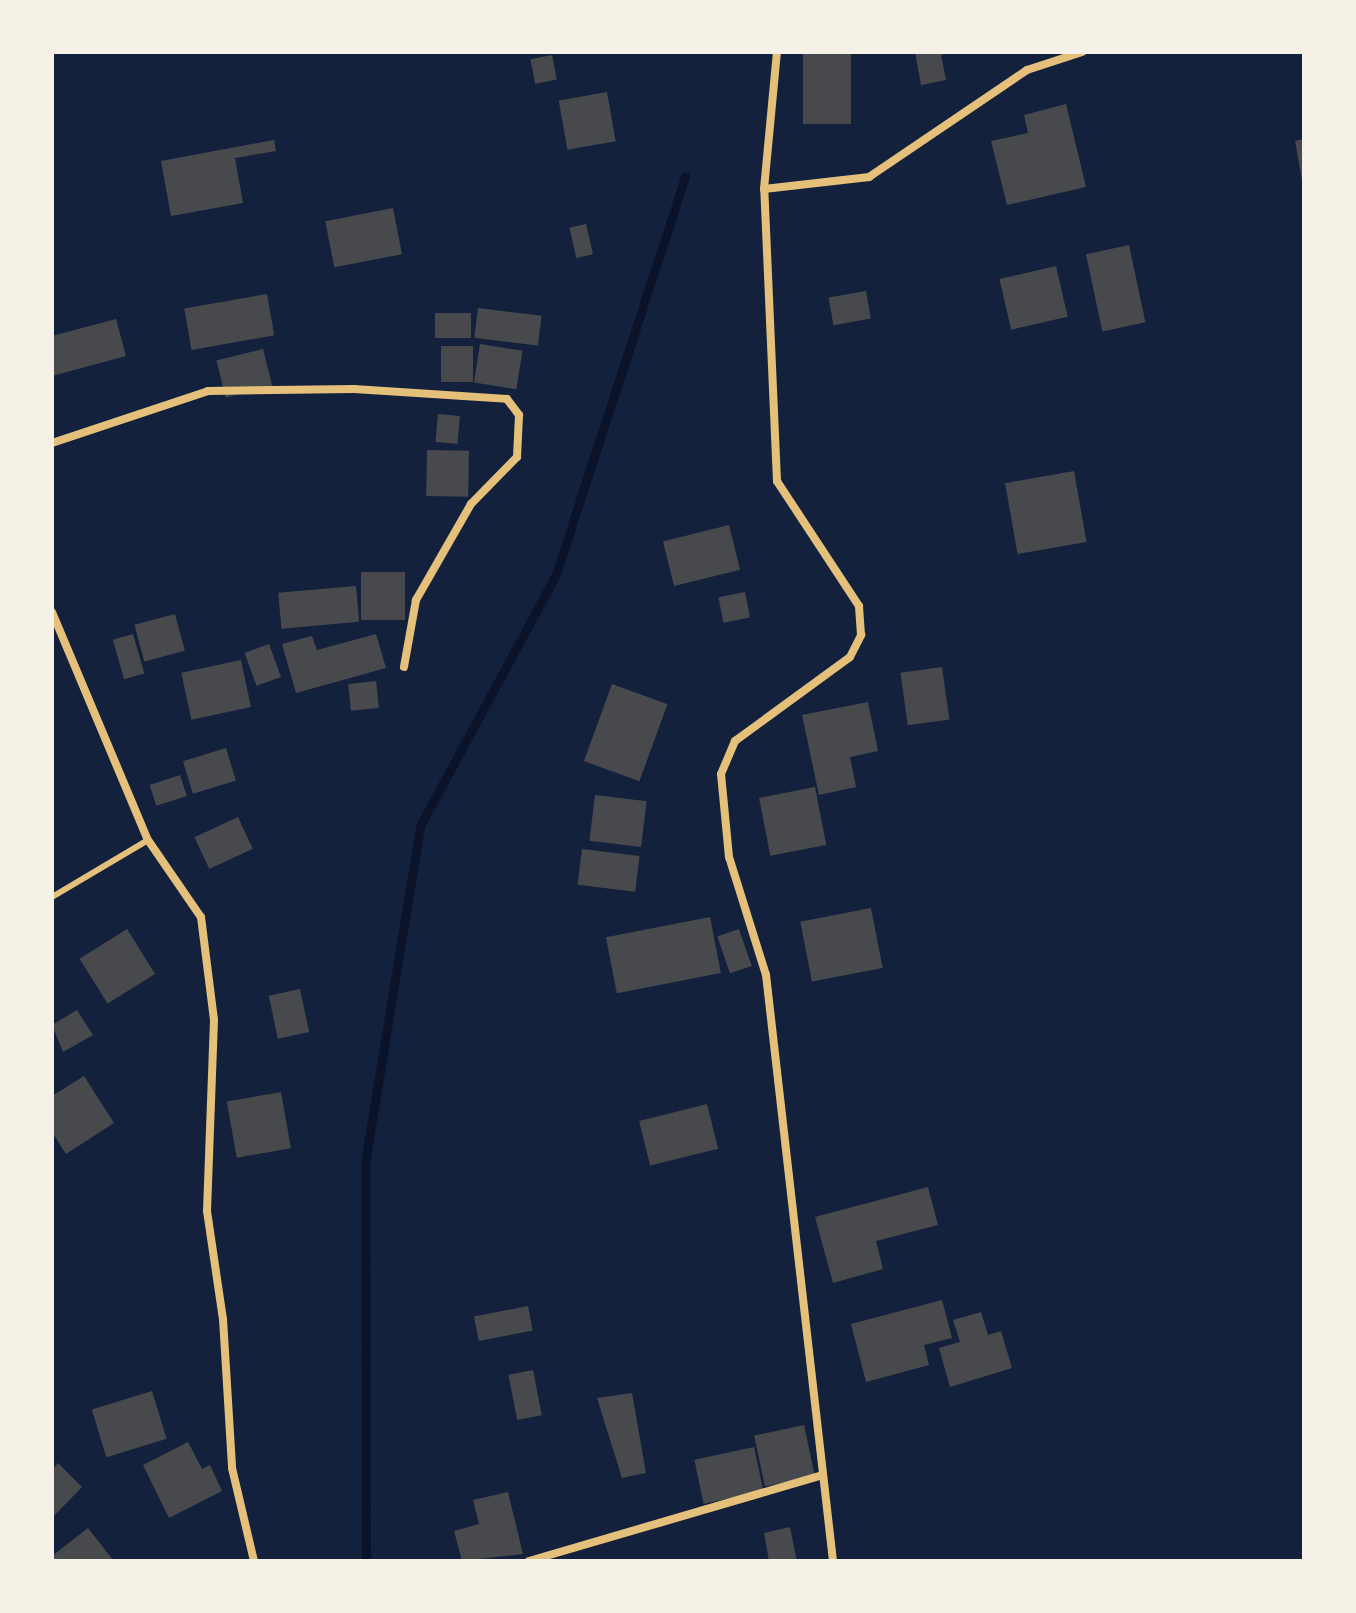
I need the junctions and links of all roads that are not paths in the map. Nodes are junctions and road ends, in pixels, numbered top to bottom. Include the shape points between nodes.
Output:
1 (777, 52) edge
2 (1082, 52) edge
3 (764, 189) junction
4 (52, 443) edge
5 (52, 612) edge
6 (404, 667) dead end
7 (148, 840) junction
8 (52, 897) edge
9 (820, 1476) junction
10 (254, 1561) edge
11 (529, 1561) edge
12 (833, 1561) edge

1 - 3 street
2 - 3 street via 1027,70 869,177
3 - 9 street via 777,481 859,606 861,635 850,657 735,741 721,774 729,857 766,975
4 - 6 street via 208,391 354,389 507,399 519,415 517,457 471,504 416,600
5 - 7 street
7 - 8 lane
7 - 10 street via 201,917 214,1020 207,1211 223,1319 232,1468
9 - 11 street
9 - 12 street

